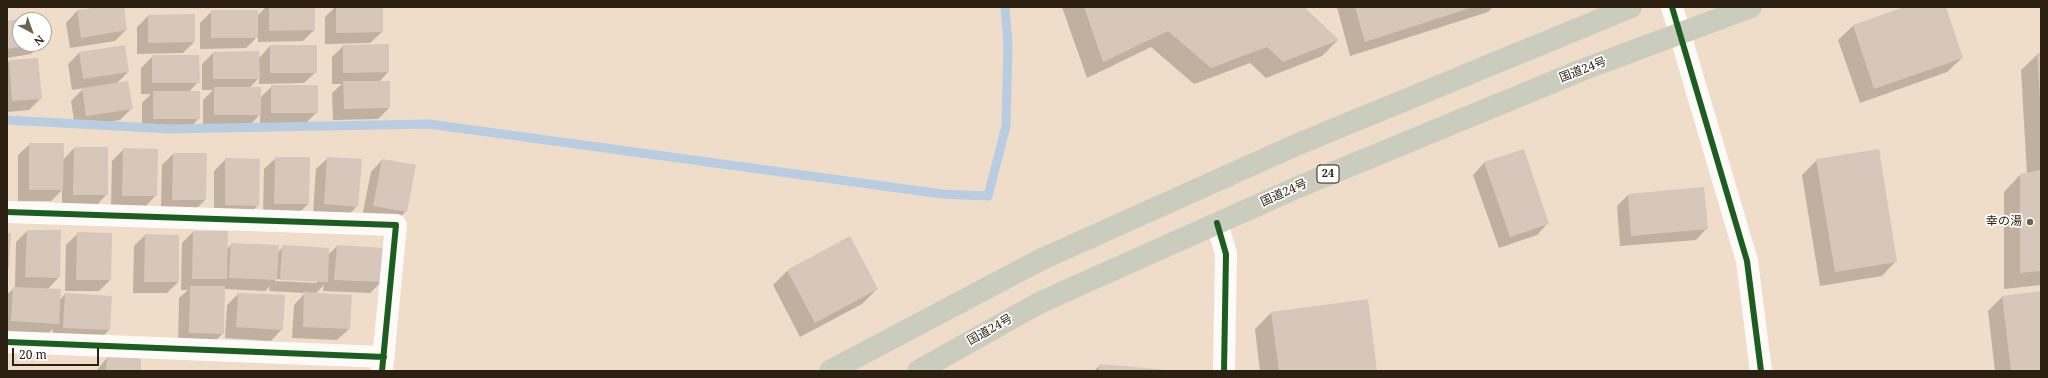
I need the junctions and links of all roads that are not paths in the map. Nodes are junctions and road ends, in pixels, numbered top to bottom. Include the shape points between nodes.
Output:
1 (1631, 7) edge
2 (1672, 7) edge
3 (1751, 7) edge
4 (1680, 34) junction
5 (7, 212) edge
6 (1217, 223) junction
7 (7, 342) edge
8 (383, 364) edge
9 (830, 371) edge
10 (918, 371) edge
11 (1224, 371) edge
12 (1761, 371) edge

1 - 9 highway via 1296,145 1040,260
2 - 4 street
3 - 4 highway, 国道24号 / 24
4 - 6 highway, 国道24号 / 24 via 1582,70
4 - 12 street via 1747,261
5 - 8 street via 396,225
6 - 10 highway, 国道24号 / 24 via 1039,303
6 - 11 street via 1226,254
7 - 8 street

